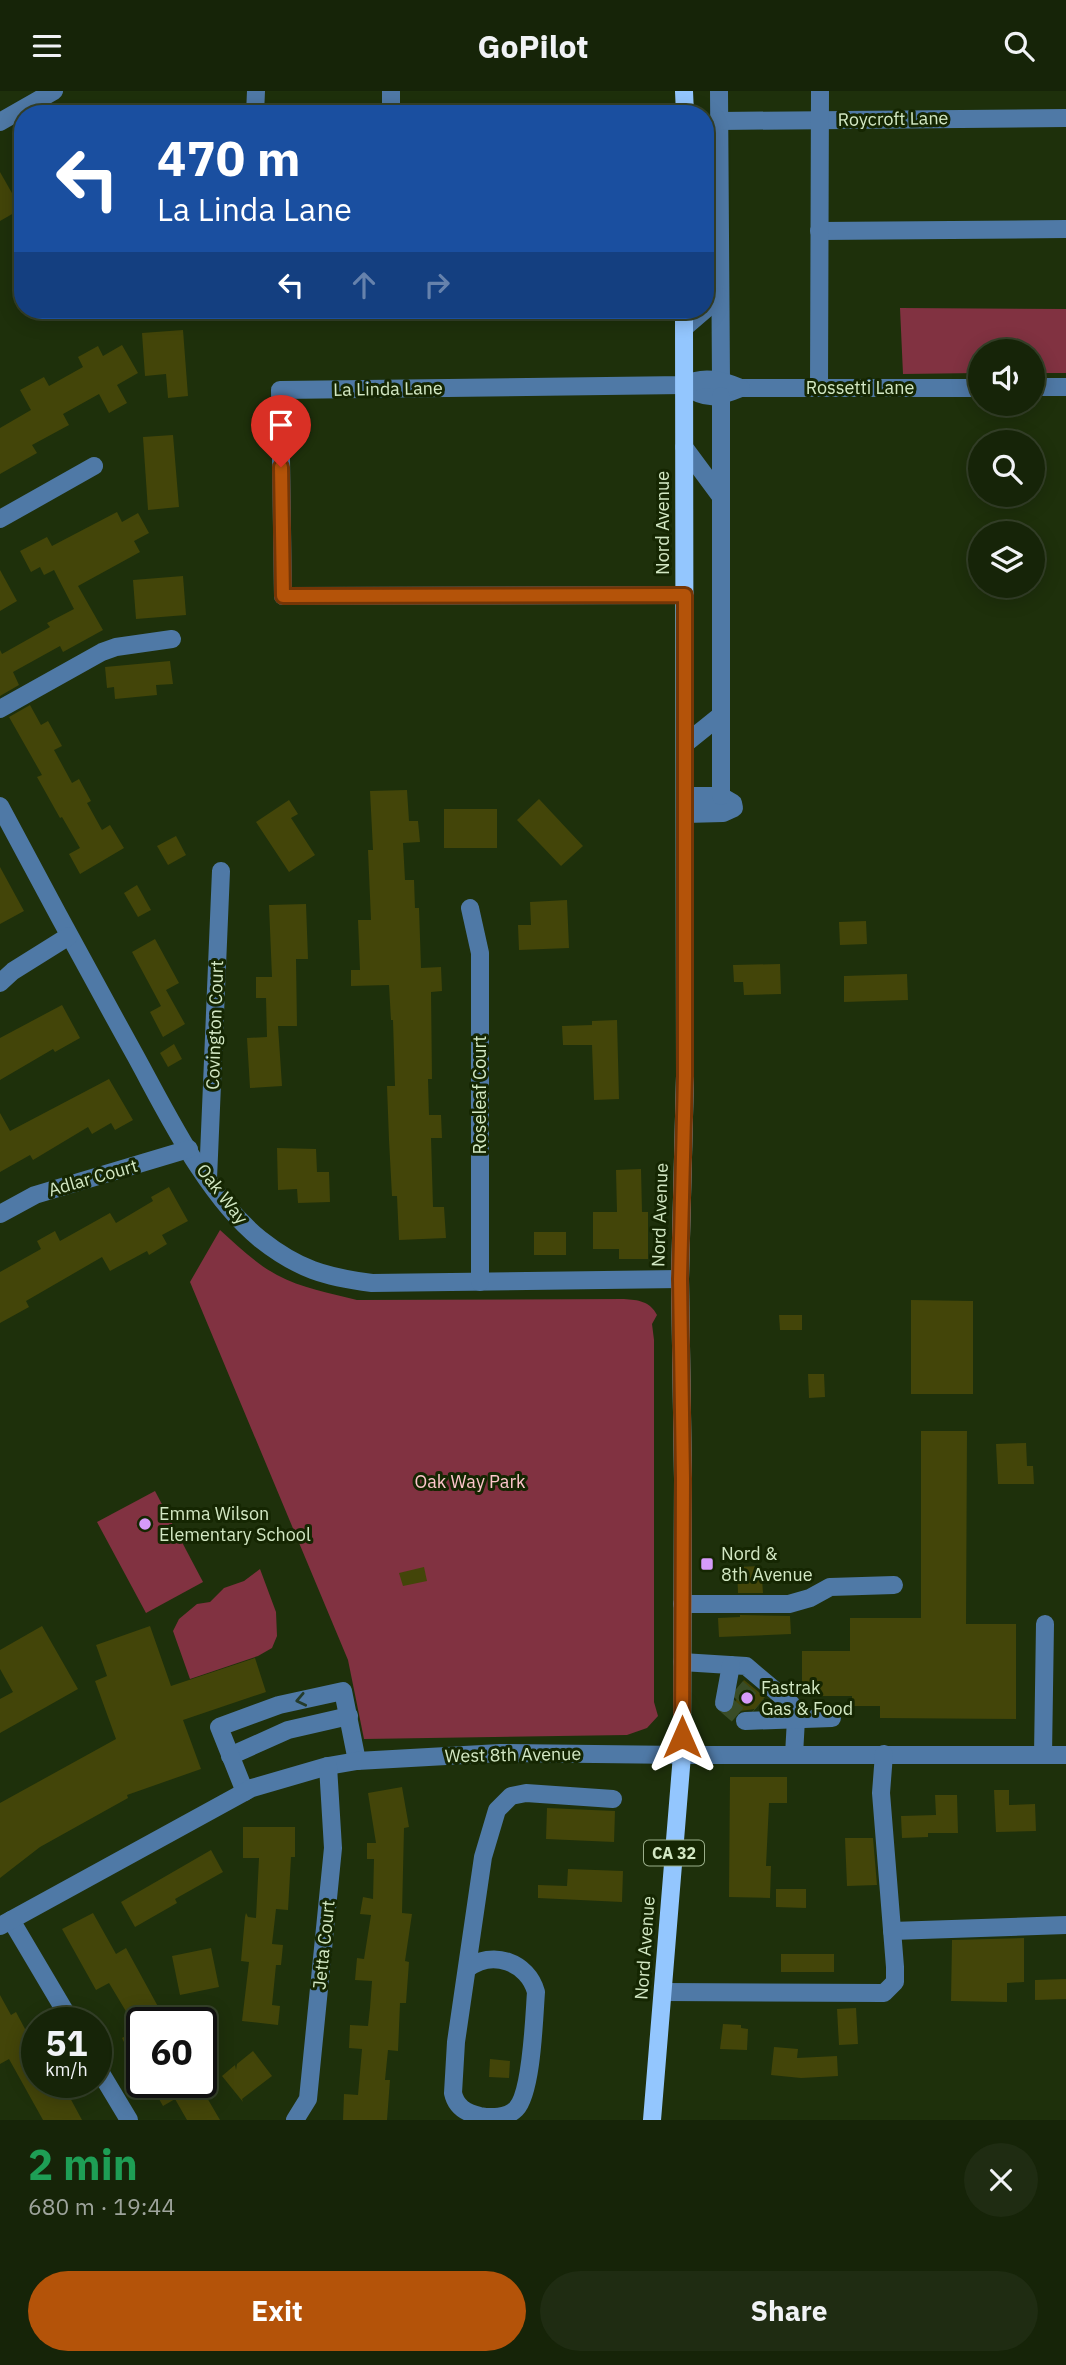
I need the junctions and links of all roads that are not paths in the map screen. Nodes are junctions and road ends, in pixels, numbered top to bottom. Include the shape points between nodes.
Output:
1 (54, 91) edge
2 (719, 91) edge
3 (820, 91) edge
4 (30, 105) edge
5 (1066, 118) edge
6 (820, 120) junction
7 (719, 121) junction
8 (1066, 229) edge
9 (819, 231) junction
10 (720, 297) junction
11 (714, 301) edge
12 (684, 319) edge
13 (684, 385) junction
14 (1045, 387) edge
15 (1066, 387) edge
16 (721, 388) junction
17 (819, 388) junction
18 (968, 388) edge
19 (684, 447) junction
20 (94, 466) dead end
21 (721, 497) junction
22 (0, 519) edge
23 (685, 595) junction
24 (172, 639) dead end
25 (0, 709) edge
26 (721, 716) junction
27 (685, 744) junction
28 (685, 805) junction
29 (0, 806) edge
30 (221, 871) dead end
31 (470, 908) dead end
32 (69, 936) junction
33 (0, 983) edge
34 (189, 1149) junction
35 (208, 1179) junction
36 (0, 1214) edge
37 (680, 1279) junction
38 (480, 1282) junction
39 (894, 1585) dead end
40 (682, 1604) junction
41 (1045, 1623) dead end
42 (682, 1662) junction
43 (732, 1678) junction
44 (724, 1703) dead end
45 (758, 1706) tunnel mouth
46 (349, 1716) junction
47 (832, 1718) dead end
48 (796, 1719) junction
49 (774, 1720) junction
50 (745, 1721) tunnel mouth
51 (884, 1754) junction
52 (681, 1755) junction
53 (794, 1755) junction
54 (1043, 1755) junction
55 (1066, 1755) edge
56 (230, 1756) junction
57 (357, 1761) junction
58 (328, 1766) junction
59 (246, 1791) junction
60 (613, 1799) dead end
61 (6, 1923) edge
62 (1066, 1925) edge
63 (892, 1931) junction
64 (467, 1969) junction
65 (663, 1992) junction
66 (61, 2007) edge
67 (112, 2091) edge
68 (519, 2115) edge
69 (129, 2120) edge
70 (295, 2120) edge
71 (652, 2120) edge

1 - 4 street
2 - 7 street
3 - 6 street
5 - 6 street, Roycroft Lane
6 - 7 street, Roycroft Lane
6 - 9 street
7 - 10 street
8 - 9 street
9 - 17 street
10 - 11 street
10 - 16 street
12 - 13 main road, Nord Avenue / CA 32
13 - 16 street via 698,396
13 - 19 main road, Nord Avenue / CA 32
13 - 23 street, La Linda Lane via 280,390 283,596
14 - 15 street
16 - 17 street, Rossetti Lane
16 - 21 street
17 - 18 street, Rossetti Lane
19 - 21 street
19 - 23 main road, Nord Avenue / CA 32
20 - 22 street
21 - 26 street
23 - 27 main road, Nord Avenue / CA 32
24 - 25 street via 102,652
26 - 27 street
26 - 28 street via 729,802 723,813
27 - 28 main road, Nord Avenue / CA 32
28 - 37 main road, Nord Avenue / CA 32
29 - 32 street, Oak Way
30 - 35 street, Covington Court
31 - 38 street, Roseleaf Court via 480,953
32 - 33 street
32 - 34 street, Oak Way
34 - 35 street, Oak Way
34 - 36 street, Adlar Court via 34,1195
35 - 38 street, Oak Way via 259,1238 325,1276 372,1283
37 - 38 street, Oak Way
37 - 40 main road, Nord Avenue / CA 32
39 - 40 street via 831,1587 789,1604
40 - 42 main road, Nord Avenue / CA 32
41 - 54 street
42 - 43 street
42 - 52 main road, Nord Avenue / CA 32
43 - 44 street
43 - 48 street via 746,1666 791,1704
45 - 49 street
46 - 56 street via 288,1730
46 -> 56 street via 343,1691 279,1705 219,1727
46 - 57 street
47 - 48 street
48 - 49 street
48 - 53 street
49 - 50 street
51 - 53 street, West 8th Avenue
51 - 54 street, West 8th Avenue
51 - 63 street via 881,1793
52 - 53 street, West 8th Avenue
52 - 57 street, West 8th Avenue via 500,1753
52 - 65 main road, Nord Avenue / CA 32
54 - 55 street, West 8th Avenue
56 - 59 street
57 - 58 street, West 8th Avenue
58 - 59 street, West 8th Avenue
58 - 70 street, Jetta Court via 332,1862 308,2099
59 - 61 street, West 8th Avenue
60 - 64 street via 526,1793 511,1796 497,1810 483,1857
61 - 66 street
62 - 63 street
63 - 65 street via 895,1982 884,1993
64 - 68 street via 456,2042 455,2101 470,2113
64 - 68 street via 482,1960 500,1959 512,1962 533,1981 536,1992 526,2092
65 - 71 main road, Nord Avenue / CA 32
67 - 69 street

